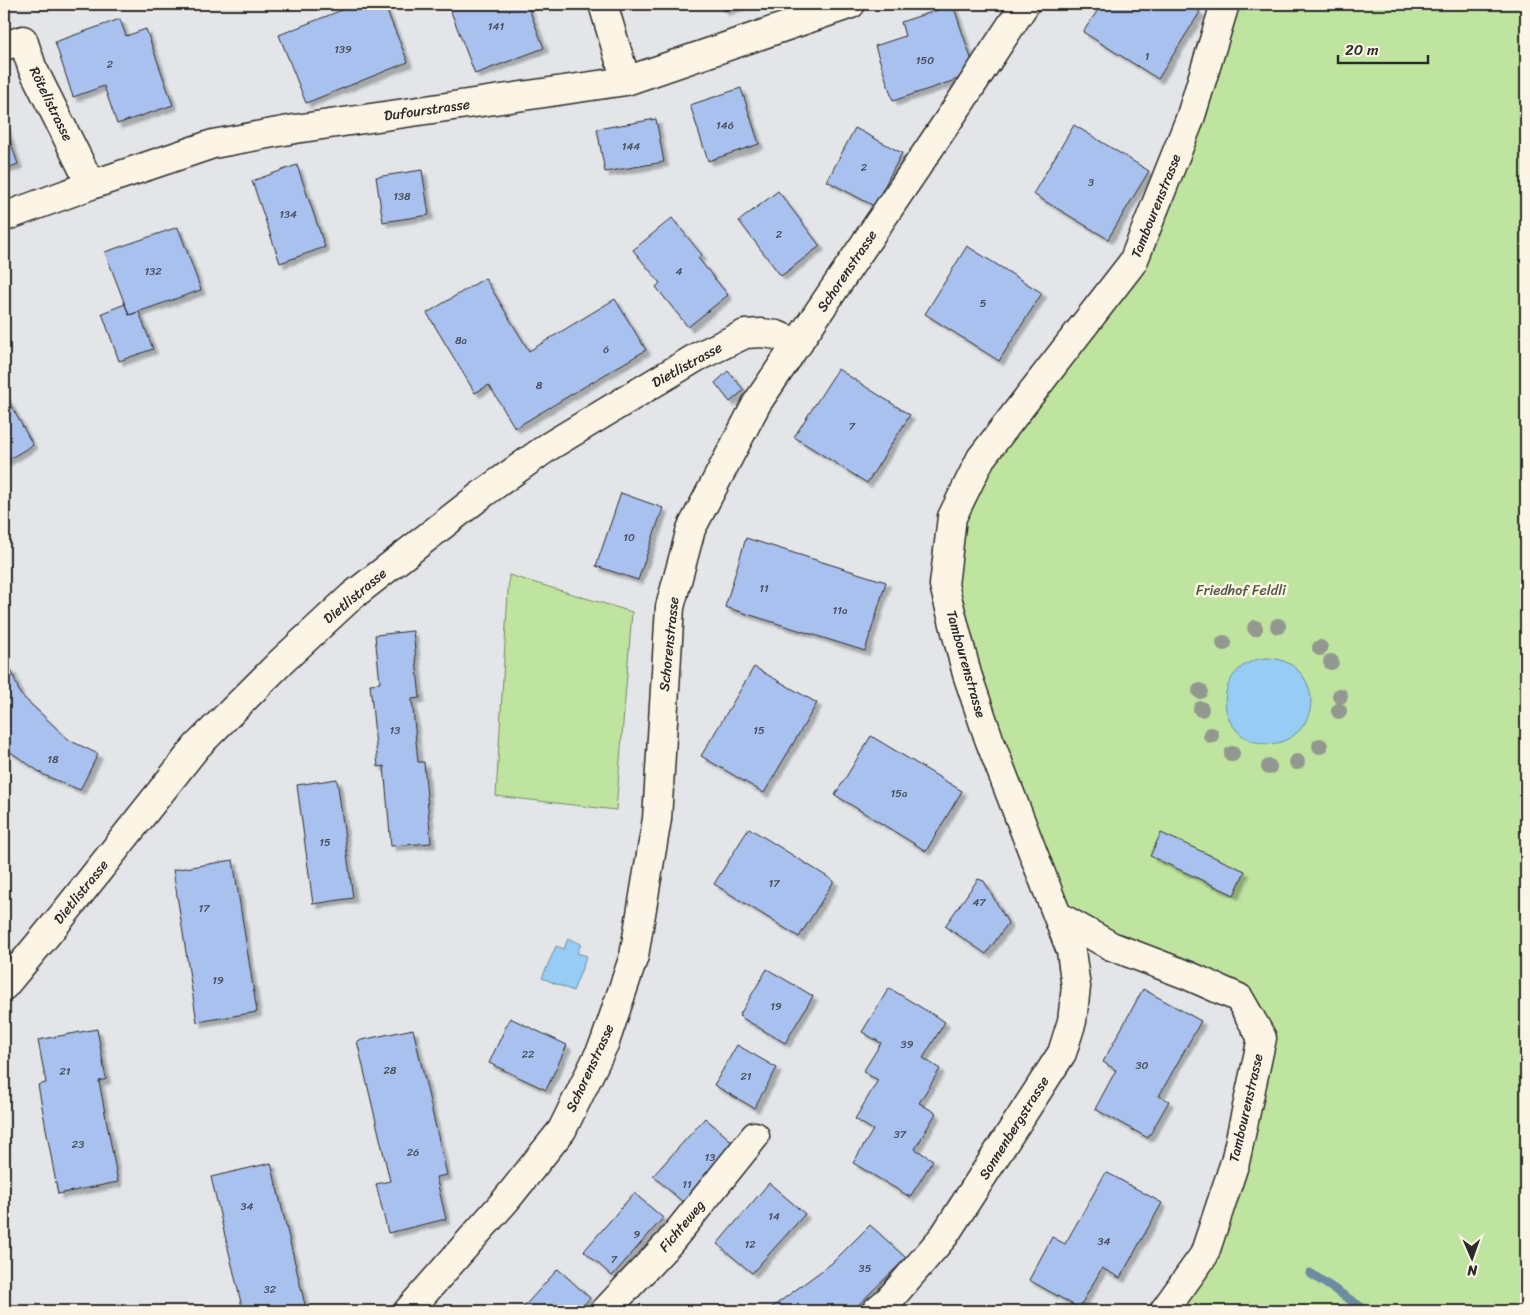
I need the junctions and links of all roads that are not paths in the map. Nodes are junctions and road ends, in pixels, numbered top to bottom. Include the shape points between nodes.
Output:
1 (603, 4) edge
2 (851, 4) edge
3 (1024, 4) edge
4 (1224, 4) edge
5 (4, 46) edge
6 (626, 81) junction
7 (91, 185) junction
8 (4, 217) edge
9 (798, 344) junction
10 (1058, 916) junction
11 (4, 986) edge
12 (754, 1136) dead end
13 (408, 1311) edge
14 (605, 1311) edge
15 (876, 1311) edge
16 (1164, 1311) edge

1 - 6 street
2 - 6 street, Dufourstrasse
3 - 9 street, Schorenstrasse
4 - 10 street, Tambourenstrasse via 1190,119 1134,262 981,458 952,516 944,585 964,664 989,739
5 - 7 street, Rötelistrasse via 23,40 32,66
6 - 7 street, Dufourstrasse via 213,144
7 - 8 street, Dufourstrasse
9 - 11 street, Dietlistrasse via 777,335 745,334 697,357 548,447 352,596 197,746
9 - 13 street, Schorenstrasse via 757,403 691,529 670,607 657,819 634,956 605,1042 562,1130 506,1200
10 - 15 street, Sonnenbergstrasse via 1071,951 1076,987 1072,1021 1062,1053 944,1236
10 - 16 street, Tambourenstrasse via 1111,946 1239,998 1262,1038 1235,1162 1204,1255
12 - 14 street, Fichteweg via 669,1243

